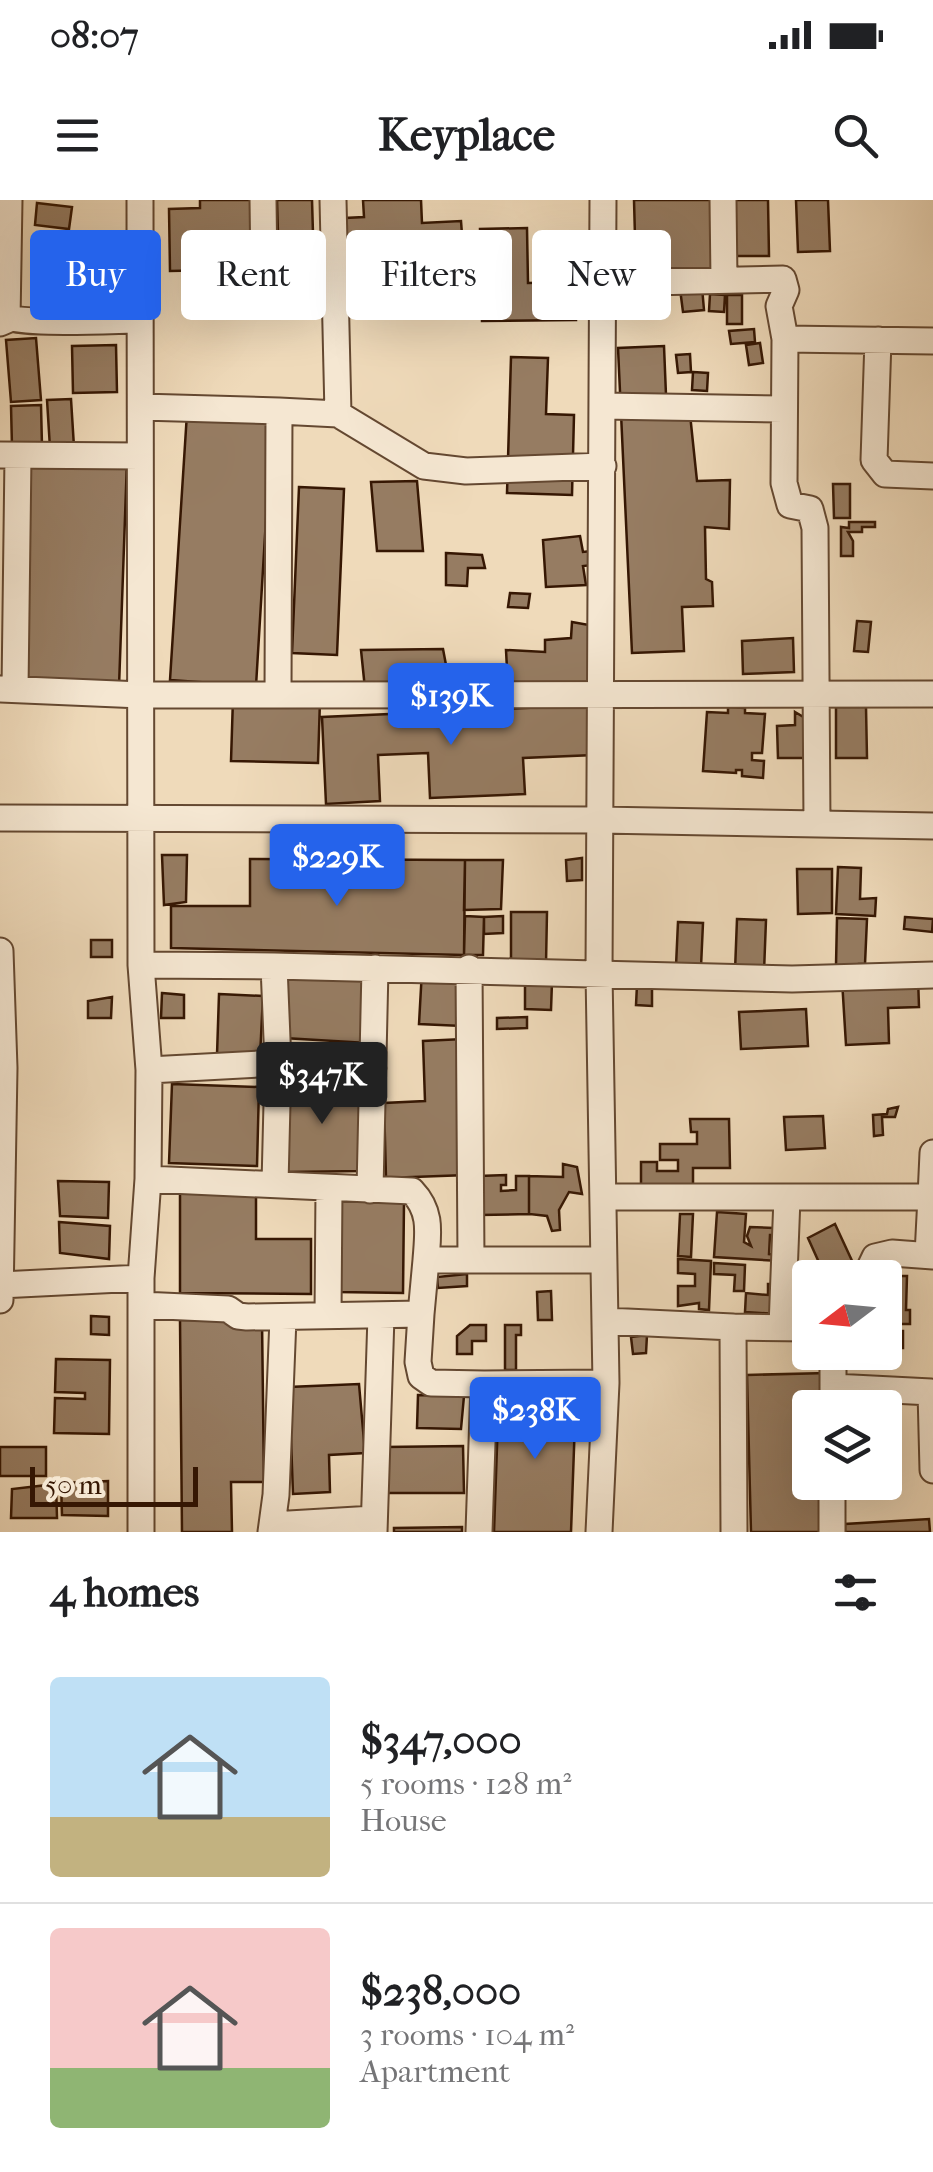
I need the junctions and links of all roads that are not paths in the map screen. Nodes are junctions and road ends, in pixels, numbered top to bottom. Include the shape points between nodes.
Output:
1 (9, 200) edge
2 (140, 200) edge
3 (263, 200) edge
4 (333, 200) edge
5 (603, 200) edge
6 (723, 200) edge
7 (140, 230) edge
8 (603, 230) edge
9 (336, 280) junction
10 (724, 280) junction
11 (671, 281) edge
12 (2, 319) edge
13 (30, 319) edge
14 (140, 320) edge
15 (604, 320) edge
16 (785, 339) junction
17 (878, 340) junction
18 (933, 341) edge
19 (603, 406) junction
20 (141, 408) junction
21 (784, 408) junction
22 (280, 411) junction
23 (338, 414) junction
24 (9, 456) edge
25 (140, 456) junction
26 (603, 466) junction
27 (933, 476) edge
28 (7, 689) edge
29 (141, 694) junction
30 (816, 694) junction
31 (933, 694) edge
32 (278, 695) junction
33 (602, 696) junction
34 (0, 818) edge
35 (141, 819) junction
36 (600, 820) junction
37 (817, 824) junction
38 (933, 826) edge
39 (0, 951) edge
40 (0, 963) edge
41 (141, 965) junction
42 (274, 966) junction
43 (375, 968) junction
44 (469, 968) junction
45 (599, 973) junction
46 (933, 975) edge
47 (278, 1063) junction
48 (2, 1068) edge
49 (373, 1068) junction
50 (149, 1070) junction
51 (933, 1153) edge
52 (148, 1179) junction
53 (275, 1184) junction
54 (328, 1189) junction
55 (370, 1190) junction
56 (604, 1196) junction
57 (931, 1197) edge
58 (787, 1198) junction
59 (930, 1256) edge
60 (471, 1259) junction
61 (426, 1260) junction
62 (603, 1260) junction
63 (874, 1260) edge
64 (141, 1278) junction
65 (0, 1285) edge
66 (0, 1300) edge
67 (140, 1305) junction
68 (421, 1314) junction
69 (328, 1315) junction
70 (381, 1316) junction
71 (283, 1318) junction
72 (606, 1321) junction
73 (733, 1327) junction
74 (782, 1327) junction
75 (792, 1327) edge
76 (606, 1383) junction
77 (484, 1384) junction
78 (932, 1392) edge
79 (902, 1394) edge
80 (933, 1470) edge
81 (832, 1500) edge
82 (374, 1526) edge
83 (272, 1528) edge
84 (140, 1532) edge
85 (480, 1532) edge
86 (599, 1532) edge
87 (734, 1532) edge
88 (832, 1532) edge

1 - 12 street
2 - 7 street
3 - 9 street via 268,277
4 - 9 street
5 - 8 street
6 - 10 street
9 - 23 street
10 - 11 street
10 - 16 street via 783,279
12 - 13 street
14 - 20 street
15 - 19 street
16 - 17 street
16 - 21 street
17 - 18 street
17 - 27 street via 874,460 885,474
19 - 21 street
19 - 26 street
20 - 22 street
20 - 25 street
21 - 30 street via 784,484 790,505 810,509 815,528
22 - 23 street
22 - 32 street
23 - 26 street via 424,466
24 - 25 street
24 - 28 street
25 - 29 street
26 - 33 street
28 - 29 street
29 - 32 street
29 - 35 street
30 - 31 street
30 - 33 street
30 - 37 street
32 - 33 street
33 - 36 street
34 - 35 street
35 - 36 street
35 - 41 street
36 - 37 street
36 - 45 street
37 - 38 street
39 - 40 street
40 - 48 street
41 - 42 street
41 - 50 street
42 - 43 street
42 - 47 street
43 - 44 street
43 - 49 street
44 - 45 street
44 - 60 street
45 - 46 street
45 - 56 street
47 - 49 street
47 - 50 street
47 - 53 street
48 - 65 street
49 - 55 street
50 - 52 street
51 - 57 street
52 - 53 street
52 - 64 street
53 - 54 street
54 - 55 street
54 - 69 street
55 - 61 street via 412,1191 424,1204
56 - 58 street
56 - 62 street
57 - 58 street
57 - 59 street
58 - 74 street
59 - 63 street via 892,1252
60 - 61 street
60 - 62 street
61 - 68 street
62 - 72 street
64 - 65 street
64 - 67 street
65 - 66 street
67 - 71 street
67 - 84 street
68 - 70 street
68 - 77 street via 421,1376 431,1383
69 - 70 street
69 - 71 street
70 - 82 street
71 - 83 street
72 - 73 street
72 - 76 street
73 - 74 street
73 - 87 street
74 - 75 street
76 - 77 street
76 - 86 street
77 - 85 street
78 - 79 street
78 - 80 street
81 - 88 street
82 - 83 street

